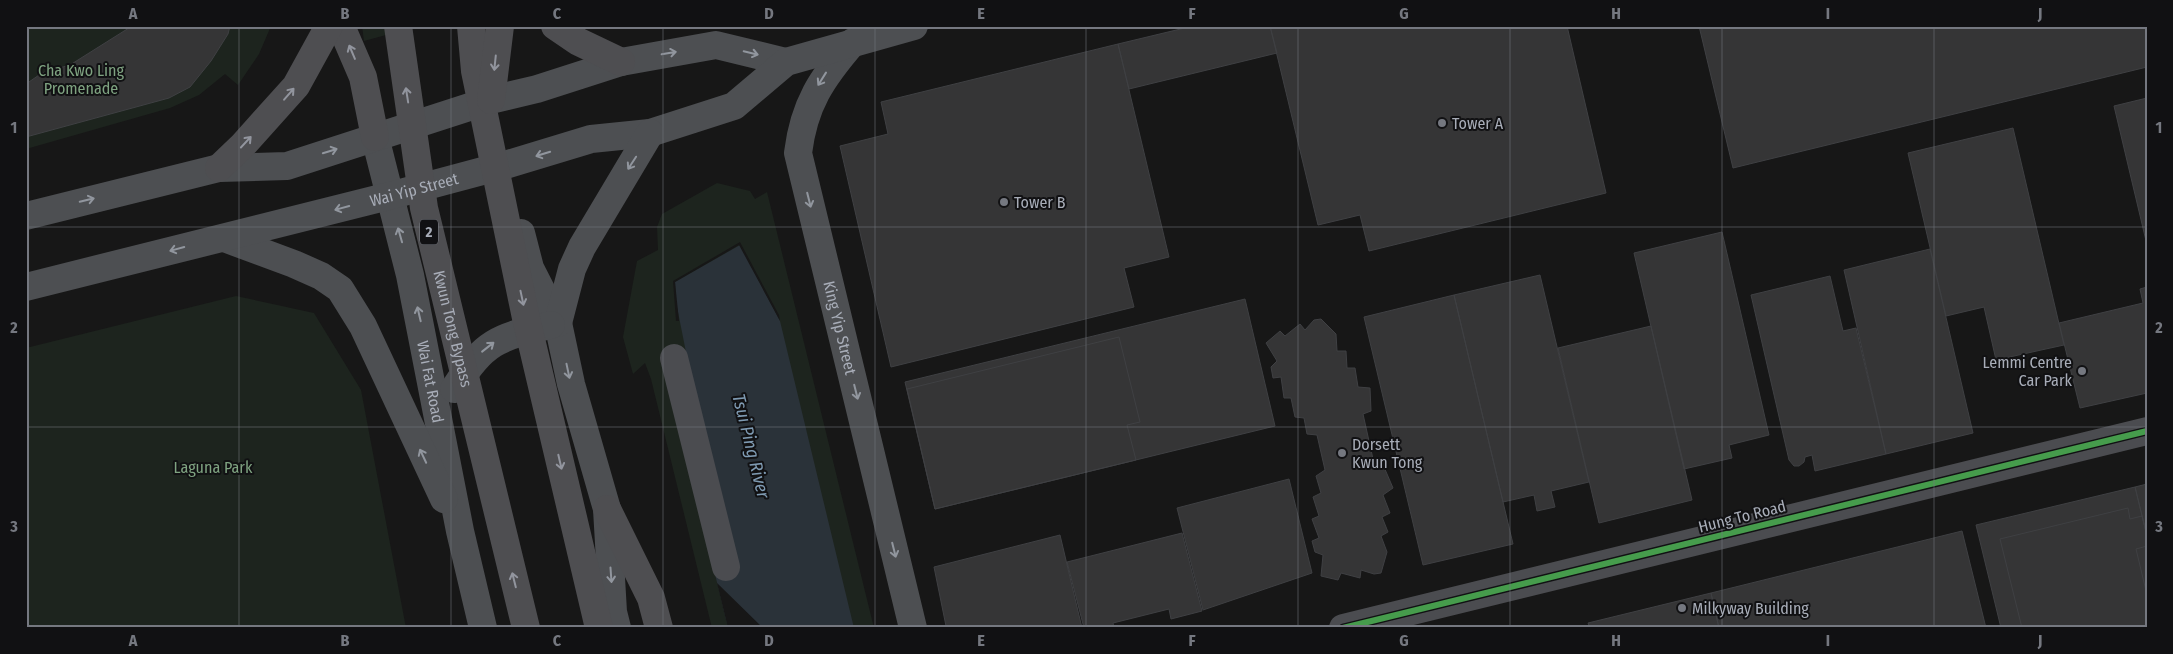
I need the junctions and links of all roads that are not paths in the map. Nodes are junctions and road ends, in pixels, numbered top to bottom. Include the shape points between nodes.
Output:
1 (329, 26) edge
2 (341, 26) edge
3 (398, 26) edge
4 (471, 26) edge
5 (500, 26) edge
6 (555, 26) edge
7 (914, 26) edge
8 (853, 42) junction
9 (622, 62) junction
10 (786, 62) junction
11 (491, 100) junction
12 (650, 133) junction
13 (375, 137) junction
14 (505, 165) junction
15 (219, 168) junction
16 (389, 196) junction
17 (26, 216) edge
18 (224, 238) junction
19 (26, 287) edge
20 (558, 324) junction
21 (674, 358) dead end
22 (438, 414) junction
23 (2147, 430) edge
24 (607, 509) junction
25 (460, 531) junction
26 (726, 567) dead end
27 (483, 628) edge
28 (526, 628) edge
29 (599, 628) edge
30 (617, 628) edge
31 (659, 628) edge
32 (913, 628) edge
33 (1343, 628) edge

15 -> 1 highway via 296,86
13 -> 2 highway via 363,77
28 -> 3 highway, Kwun Tong Bypass / 2 via 424,208
4 -> 29 highway via 475,71 522,299
5 -> 11 highway
6 - 9 highway via 577,41
7 - 8 main road, Wai Yip Street
8 - 10 main road, Wai Yip Street
8 -> 32 main road, King Yip Street via 827,72 812,98 798,153
9 -> 10 main road via 716,45
9 - 11 main road
10 - 12 main road, Wai Yip Street via 734,106
11 - 13 main road
11 - 14 main road
12 -> 14 main road, Wai Yip Street via 591,139
12 -> 20 main road via 582,247 572,269
15 -> 13 main road via 287,166
13 - 16 main road, Wai Fat Road
14 - 16 main road, Wai Yip Street
14 - 20 main road via 530,268
17 -> 15 main road
16 -> 18 main road, Wai Yip Street
22 -> 16 main road, Wai Fat Road via 410,275
18 -> 19 main road, Wai Yip Street
25 -> 18 main road via 363,326 340,289 294,264
22 -> 20 main road via 469,366 498,339
20 -> 24 main road via 571,384
21 - 26 street
22 - 25 main road, Wai Fat Road
23 - 33 street, Hung To Road
24 -> 30 main road via 613,612
24 - 31 highway via 652,598
25 - 27 main road, Wai Fat Road

